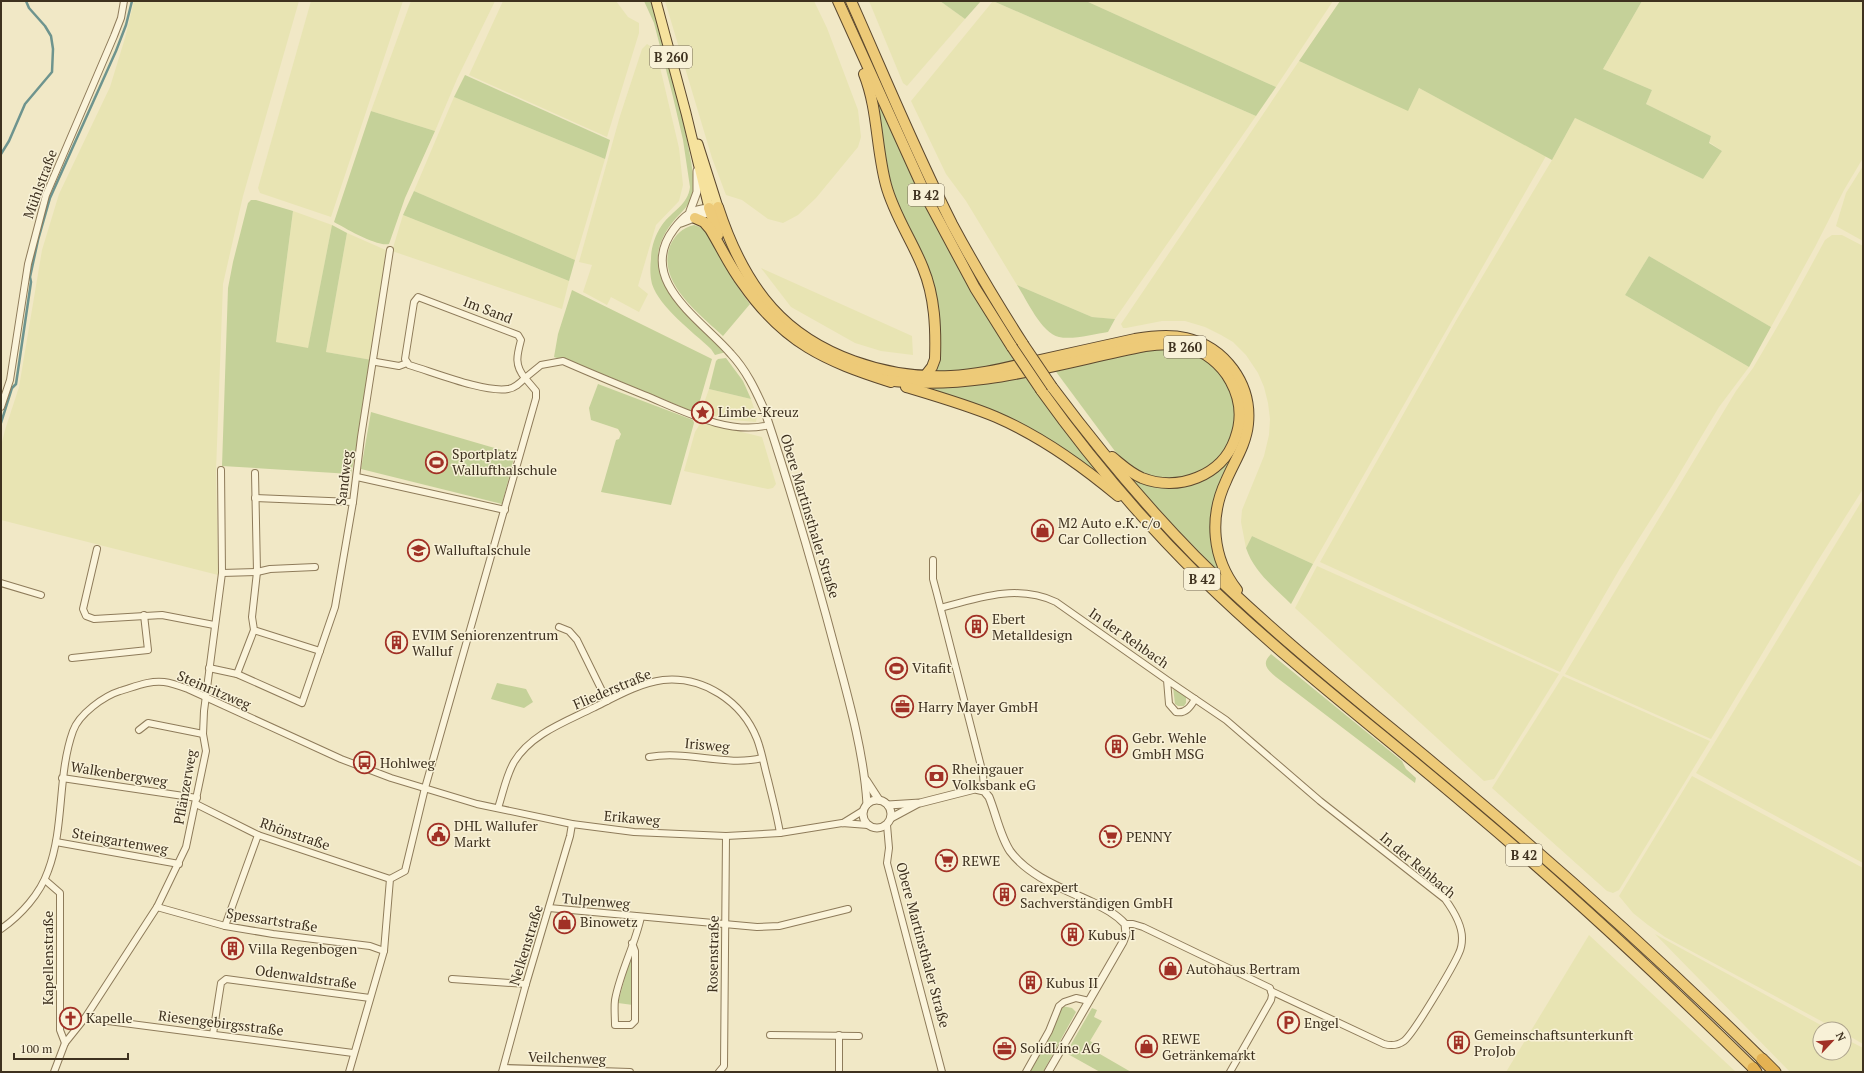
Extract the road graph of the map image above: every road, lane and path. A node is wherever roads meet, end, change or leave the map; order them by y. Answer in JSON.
{"nodes":[{"id":1,"x":124,"y":1,"type":"edge"},
{"id":2,"x":656,"y":1,"type":"edge"},
{"id":3,"x":838,"y":1,"type":"edge"},
{"id":4,"x":850,"y":1,"type":"edge"},
{"id":5,"x":853,"y":36,"type":"junction"},
{"id":6,"x":686,"y":113,"type":"junction"},
{"id":7,"x":698,"y":166,"type":"junction"},
{"id":8,"x":712,"y":209,"type":"junction"},
{"id":9,"x":693,"y":215,"type":"junction"},
{"id":10,"x":390,"y":250,"type":"dead end"},
{"id":11,"x":731,"y":266,"type":"junction"},
{"id":12,"x":376,"y":362,"type":"dead end"},
{"id":13,"x":407,"y":363,"type":"junction"},
{"id":14,"x":924,"y":376,"type":"junction"},
{"id":15,"x":525,"y":378,"type":"junction"},
{"id":16,"x":886,"y":380,"type":"junction"},
{"id":17,"x":1,"y":407,"type":"edge"},
{"id":18,"x":769,"y":425,"type":"junction"},
{"id":19,"x":1086,"y":432,"type":"junction"},
{"id":20,"x":221,"y":470,"type":"dead end"},
{"id":21,"x":255,"y":473,"type":"dead end"},
{"id":22,"x":357,"y":477,"type":"junction"},
{"id":23,"x":255,"y":498,"type":"junction"},
{"id":24,"x":353,"y":502,"type":"junction"},
{"id":25,"x":504,"y":510,"type":"junction"},
{"id":26,"x":1146,"y":521,"type":"junction"},
{"id":27,"x":97,"y":549,"type":"dead end"},
{"id":28,"x":933,"y":560,"type":"dead end"},
{"id":29,"x":315,"y":567,"type":"dead end"},
{"id":30,"x":257,"y":572,"type":"junction"},
{"id":31,"x":222,"y":574,"type":"junction"},
{"id":32,"x":1,"y":583,"type":"edge"},
{"id":33,"x":41,"y":595,"type":"dead end"},
{"id":34,"x":942,"y":608,"type":"junction"},
{"id":35,"x":144,"y":615,"type":"junction"},
{"id":36,"x":214,"y":625,"type":"junction"},
{"id":37,"x":1270,"y":625,"type":"junction"},
{"id":38,"x":559,"y":627,"type":"dead end"},
{"id":39,"x":254,"y":630,"type":"junction"},
{"id":40,"x":320,"y":651,"type":"junction"},
{"id":41,"x":72,"y":658,"type":"dead end"},
{"id":42,"x":209,"y":668,"type":"junction"},
{"id":43,"x":237,"y":674,"type":"junction"},
{"id":44,"x":1167,"y":680,"type":"junction"},
{"id":45,"x":206,"y":697,"type":"junction"},
{"id":46,"x":1195,"y":699,"type":"junction"},
{"id":47,"x":607,"y":700,"type":"junction"},
{"id":48,"x":139,"y":730,"type":"dead end"},
{"id":49,"x":203,"y":734,"type":"junction"},
{"id":50,"x":649,"y":757,"type":"dead end"},
{"id":51,"x":762,"y":758,"type":"junction"},
{"id":52,"x":62,"y":778,"type":"junction"},
{"id":53,"x":866,"y":780,"type":"junction"},
{"id":54,"x":425,"y":788,"type":"junction"},
{"id":55,"x":984,"y":791,"type":"junction"},
{"id":56,"x":879,"y":800,"type":"junction"},
{"id":57,"x":196,"y":801,"type":"junction"},
{"id":58,"x":920,"y":803,"type":"junction"},
{"id":59,"x":888,"y":804,"type":"junction"},
{"id":60,"x":866,"y":807,"type":"junction"},
{"id":61,"x":498,"y":808,"type":"junction"},
{"id":62,"x":891,"y":818,"type":"junction"},
{"id":63,"x":842,"y":823,"type":"junction"},
{"id":64,"x":572,"y":824,"type":"junction"},
{"id":65,"x":868,"y":825,"type":"junction"},
{"id":66,"x":887,"y":825,"type":"junction"},
{"id":67,"x":780,"y":833,"type":"junction"},
{"id":68,"x":258,"y":835,"type":"junction"},
{"id":69,"x":726,"y":836,"type":"junction"},
{"id":70,"x":56,"y":842,"type":"junction"},
{"id":71,"x":179,"y":864,"type":"junction"},
{"id":72,"x":390,"y":879,"type":"junction"},
{"id":73,"x":45,"y":880,"type":"junction"},
{"id":74,"x":157,"y":907,"type":"junction"},
{"id":75,"x":549,"y":908,"type":"junction"},
{"id":76,"x":848,"y":909,"type":"dead end"},
{"id":77,"x":641,"y":917,"type":"junction"},
{"id":78,"x":725,"y":923,"type":"junction"},
{"id":79,"x":1125,"y":924,"type":"junction"},
{"id":80,"x":225,"y":926,"type":"junction"},
{"id":81,"x":1,"y":929,"type":"edge"},
{"id":82,"x":632,"y":943,"type":"junction"},
{"id":83,"x":384,"y":951,"type":"junction"},
{"id":84,"x":452,"y":979,"type":"dead end"},
{"id":85,"x":526,"y":984,"type":"junction"},
{"id":86,"x":1272,"y":991,"type":"junction"},
{"id":87,"x":370,"y":998,"type":"junction"},
{"id":88,"x":1089,"y":1001,"type":"junction"},
{"id":89,"x":85,"y":1018,"type":"junction"},
{"id":90,"x":213,"y":1034,"type":"junction"},
{"id":91,"x":770,"y":1035,"type":"dead end"},
{"id":92,"x":839,"y":1035,"type":"junction"},
{"id":93,"x":858,"y":1036,"type":"dead end"},
{"id":94,"x":64,"y":1042,"type":"junction"},
{"id":95,"x":353,"y":1053,"type":"junction"},
{"id":96,"x":1762,"y":1059,"type":"joint"},
{"id":97,"x":503,"y":1070,"type":"edge"},
{"id":98,"x":1754,"y":1070,"type":"edge"},
{"id":99,"x":54,"y":1072,"type":"edge"},
{"id":100,"x":349,"y":1072,"type":"edge"},
{"id":101,"x":630,"y":1072,"type":"edge"},
{"id":102,"x":720,"y":1072,"type":"edge"},
{"id":103,"x":839,"y":1072,"type":"edge"},
{"id":104,"x":942,"y":1072,"type":"edge"},
{"id":105,"x":1026,"y":1072,"type":"edge"},
{"id":106,"x":1048,"y":1072,"type":"edge"},
{"id":107,"x":1230,"y":1072,"type":"edge"},
{"id":108,"x":1775,"y":1072,"type":"edge"}],
"edges":[{"from":1,"to":17,"type":"street","name":"Mühlstraße"},
{"from":2,"to":6,"type":"main road","number":"B 260"},
{"from":3,"to":5,"type":"highway","number":"B 42"},
{"from":4,"to":19,"type":"highway","number":"B 42","bridge":true},
{"from":5,"to":14,"type":"highway"},
{"from":5,"to":26,"type":"highway","number":"B 42","bridge":true},
{"from":6,"to":7,"type":"main road","number":"B 260"},
{"from":6,"to":8,"type":"main road","number":"B 260"},
{"from":7,"to":8,"type":"main road","number":"B 260"},
{"from":7,"to":9,"type":"street","number":"B 260"},
{"from":8,"to":9,"type":"street","name":"Obere Martinsthaler Straße"},
{"from":8,"to":11,"type":"highway","number":"B 260"},
{"from":8,"to":14,"type":"highway","number":"B 260"},
{"from":9,"to":11,"type":"highway"},
{"from":9,"to":18,"type":"street","name":"Obere Martinsthaler Straße"},
{"from":10,"to":22,"type":"street","name":"Sandweg"},
{"from":11,"to":16,"type":"highway","number":"B 260"},
{"from":12,"to":13,"type":"street"},
{"from":13,"to":15,"type":"street"},
{"from":13,"to":15,"type":"street","name":"Im Sand"},
{"from":14,"to":37,"type":"highway","number":"B 260"},
{"from":15,"to":18,"type":"street"},
{"from":15,"to":25,"type":"street"},
{"from":16,"to":19,"type":"highway","number":"B 260"},
{"from":16,"to":26,"type":"highway"},
{"from":18,"to":53,"type":"street","name":"Obere Martinsthaler Straße"},
{"from":19,"to":37,"type":"highway","number":"B 42"},
{"from":20,"to":31,"type":"street","name":"Pflänzerweg"},
{"from":21,"to":23,"type":"street"},
{"from":22,"to":24,"type":"street","name":"Sandweg"},
{"from":22,"to":25,"type":"street"},
{"from":23,"to":24,"type":"street"},
{"from":23,"to":30,"type":"street"},
{"from":24,"to":40,"type":"street","name":"Sandweg"},
{"from":25,"to":54,"type":"street"},
{"from":26,"to":98,"type":"highway","number":"B 42"},
{"from":27,"to":35,"type":"street"},
{"from":28,"to":34,"type":"street"},
{"from":29,"to":30,"type":"street"},
{"from":30,"to":31,"type":"street"},
{"from":30,"to":39,"type":"street"},
{"from":31,"to":36,"type":"street","name":"Pflänzerweg"},
{"from":32,"to":33,"type":"street"},
{"from":34,"to":44,"type":"street","name":"In der Rehbach"},
{"from":34,"to":55,"type":"street"},
{"from":35,"to":36,"type":"street"},
{"from":35,"to":41,"type":"street"},
{"from":36,"to":42,"type":"street","name":"Pflänzerweg"},
{"from":37,"to":96,"type":"highway","number":"B 42"},
{"from":38,"to":47,"type":"street"},
{"from":39,"to":40,"type":"street"},
{"from":39,"to":43,"type":"street"},
{"from":40,"to":43,"type":"street","name":"Sandweg"},
{"from":42,"to":43,"type":"street"},
{"from":42,"to":45,"type":"street","name":"Pflänzerweg"},
{"from":44,"to":46,"type":"street","name":"In der Rehbach"},
{"from":44,"to":46,"type":"street","name":"In der Rehbach"},
{"from":45,"to":49,"type":"street","name":"Pflänzerweg"},
{"from":45,"to":52,"type":"street","name":"Steinritzweg"},
{"from":45,"to":54,"type":"street","name":"Steinritzweg"},
{"from":46,"to":86,"type":"street","name":"In der Rehbach"},
{"from":47,"to":51,"type":"street","name":"Fliederstraße"},
{"from":47,"to":61,"type":"street","name":"Fliederstraße"},
{"from":48,"to":49,"type":"street"},
{"from":49,"to":57,"type":"street","name":"Pflänzerweg"},
{"from":50,"to":51,"type":"street","name":"Irisweg"},
{"from":51,"to":67,"type":"street","name":"Fliederstraße"},
{"from":52,"to":57,"type":"street","name":"Walkenbergweg"},
{"from":52,"to":70,"type":"street","name":"Steinritzweg"},
{"from":53,"to":56,"type":"street","name":"Obere Martinsthaler Straße"},
{"from":53,"to":60,"type":"street","name":"Obere Martinsthaler Straße"},
{"from":54,"to":61,"type":"street","name":"Erikaweg"},
{"from":54,"to":72,"type":"street"},
{"from":55,"to":58,"type":"street"},
{"from":55,"to":79,"type":"street"},
{"from":56,"to":59,"type":"street"},
{"from":56,"to":60,"type":"street"},
{"from":57,"to":68,"type":"street","name":"Rhönstraße"},
{"from":57,"to":71,"type":"street","name":"Pflänzerweg"},
{"from":58,"to":59,"type":"street"},
{"from":58,"to":62,"type":"street"},
{"from":59,"to":62,"type":"street"},
{"from":60,"to":63,"type":"street","name":"Erikaweg"},
{"from":60,"to":65,"type":"street"},
{"from":61,"to":64,"type":"street","name":"Erikaweg"},
{"from":62,"to":66,"type":"street"},
{"from":63,"to":65,"type":"street","name":"Erikaweg"},
{"from":63,"to":67,"type":"street","name":"Erikaweg"},
{"from":64,"to":69,"type":"street","name":"Erikaweg"},
{"from":64,"to":75,"type":"street","name":"Nelkenstraße"},
{"from":65,"to":66,"type":"street"},
{"from":66,"to":104,"type":"street","name":"Obere Martinsthaler Straße"},
{"from":67,"to":69,"type":"street","name":"Erikaweg"},
{"from":68,"to":72,"type":"street","name":"Rhönstraße"},
{"from":68,"to":80,"type":"street"},
{"from":69,"to":78,"type":"street","name":"Rosenstraße"},
{"from":70,"to":71,"type":"street","name":"Steingartenweg"},
{"from":70,"to":73,"type":"street","name":"Steinritzweg"},
{"from":71,"to":74,"type":"street","name":"Pflänzerweg"},
{"from":72,"to":83,"type":"street"},
{"from":73,"to":81,"type":"street","name":"Steinritzweg"},
{"from":73,"to":94,"type":"street","name":"Kapellenstraße"},
{"from":74,"to":80,"type":"street","name":"Spessartstraße"},
{"from":74,"to":89,"type":"street","name":"Pflänzerweg"},
{"from":75,"to":77,"type":"street","name":"Tulpenweg"},
{"from":75,"to":85,"type":"street","name":"Nelkenstraße"},
{"from":76,"to":78,"type":"street","name":"Tulpenweg"},
{"from":77,"to":78,"type":"street","name":"Tulpenweg"},
{"from":77,"to":82,"type":"street","name":"Tulpenweg"},
{"from":78,"to":102,"type":"street","name":"Rosenstraße"},
{"from":79,"to":86,"type":"street","name":"In der Rehbach"},
{"from":79,"to":88,"type":"street"},
{"from":80,"to":83,"type":"street","name":"Spessartstraße"},
{"from":82,"to":82,"type":"street","name":"Tulpenweg"},
{"from":83,"to":87,"type":"street"},
{"from":84,"to":85,"type":"street"},
{"from":85,"to":97,"type":"street","name":"Nelkenstraße"},
{"from":86,"to":107,"type":"street"},
{"from":87,"to":90,"type":"street","name":"Odenwaldstraße"},
{"from":87,"to":95,"type":"street"},
{"from":88,"to":105,"type":"street"},
{"from":88,"to":106,"type":"street"},
{"from":89,"to":90,"type":"street","name":"Riesengebirgsstraße"},
{"from":89,"to":94,"type":"street","name":"Pflänzerweg"},
{"from":90,"to":95,"type":"street","name":"Riesengebirgsstraße"},
{"from":91,"to":92,"type":"street"},
{"from":92,"to":93,"type":"street"},
{"from":92,"to":103,"type":"street"},
{"from":94,"to":99,"type":"street","name":"Pflänzerweg"},
{"from":95,"to":100,"type":"street"},
{"from":96,"to":108,"type":"highway"},
{"from":97,"to":101,"type":"street","name":"Veilchenweg"}]}
